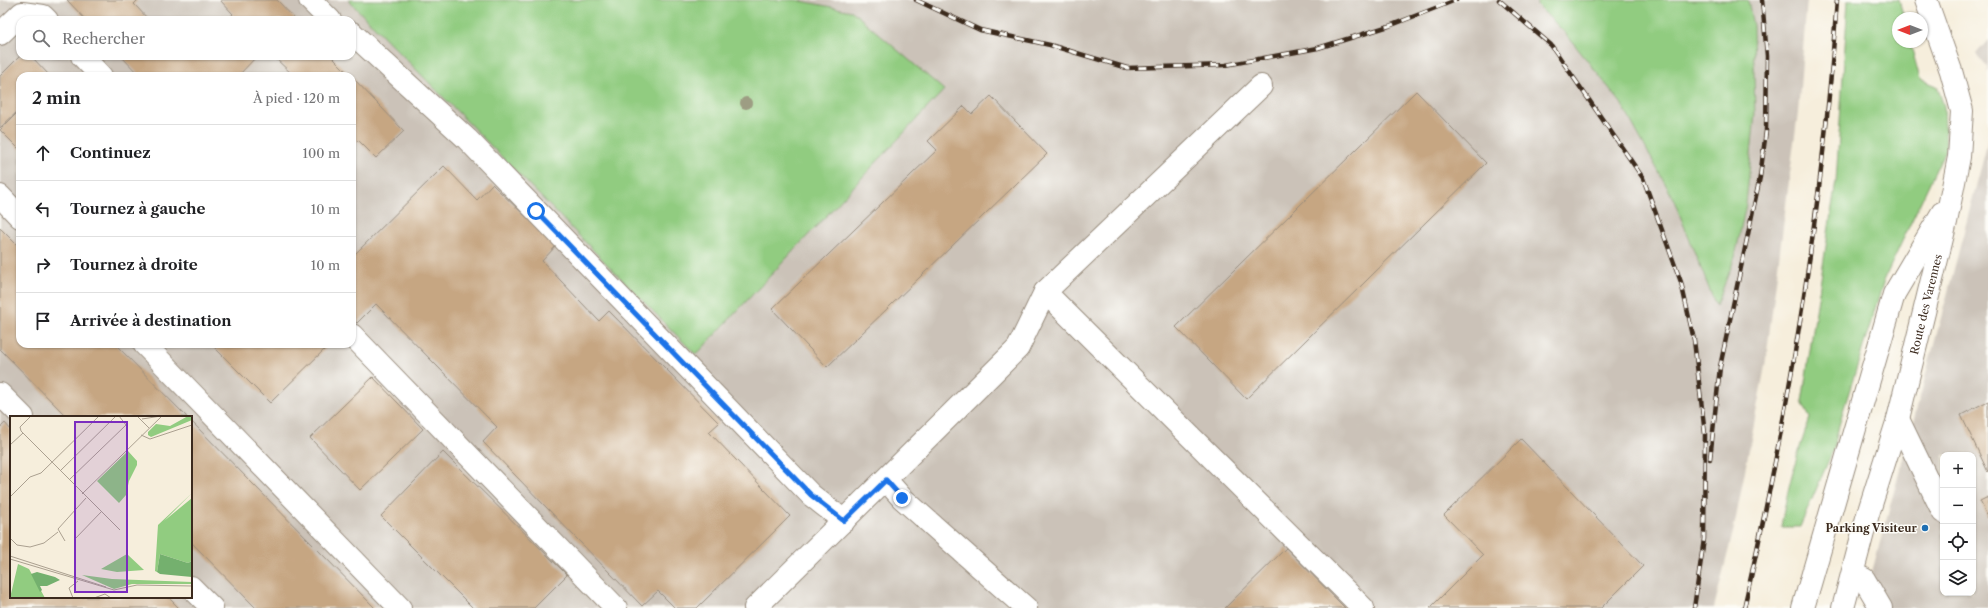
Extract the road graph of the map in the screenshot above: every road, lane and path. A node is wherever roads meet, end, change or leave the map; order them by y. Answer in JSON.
{"nodes":[{"id":1,"x":310,"y":0,"type":"edge"},
{"id":2,"x":1926,"y":0,"type":"edge"},
{"id":3,"x":19,"y":16,"type":"edge"},
{"id":4,"x":43,"y":16,"type":"edge"},
{"id":5,"x":326,"y":16,"type":"edge"},
{"id":6,"x":16,"y":19,"type":"edge"},
{"id":7,"x":0,"y":34,"type":"edge"},
{"id":8,"x":356,"y":37,"type":"edge"},
{"id":9,"x":86,"y":60,"type":"edge"},
{"id":10,"x":98,"y":72,"type":"edge"},
{"id":11,"x":1262,"y":86,"type":"dead end"},
{"id":12,"x":1952,"y":195,"type":"junction"},
{"id":13,"x":0,"y":196,"type":"edge"},
{"id":14,"x":16,"y":213,"type":"edge"},
{"id":15,"x":1046,"y":292,"type":"junction"},
{"id":16,"x":356,"y":339,"type":"edge"},
{"id":17,"x":148,"y":348,"type":"edge"},
{"id":18,"x":0,"y":394,"type":"edge"},
{"id":19,"x":22,"y":416,"type":"edge"},
{"id":20,"x":1898,"y":419,"type":"junction"},
{"id":21,"x":886,"y":480,"type":"junction"},
{"id":22,"x":1940,"y":506,"type":"edge"},
{"id":23,"x":844,"y":521,"type":"junction"},
{"id":24,"x":1853,"y":574,"type":"junction"},
{"id":25,"x":192,"y":588,"type":"edge"},
{"id":26,"x":212,"y":608,"type":"edge"},
{"id":27,"x":400,"y":608,"type":"edge"},
{"id":28,"x":616,"y":608,"type":"edge"},
{"id":29,"x":755,"y":608,"type":"edge"},
{"id":30,"x":1026,"y":608,"type":"edge"},
{"id":31,"x":1363,"y":608,"type":"edge"},
{"id":32,"x":1803,"y":608,"type":"edge"},
{"id":33,"x":1843,"y":608,"type":"edge"},
{"id":34,"x":1881,"y":608,"type":"edge"}],
"edges":[{"from":1,"to":5,"type":"street"},
{"from":2,"to":12,"type":"street","name":"Route des Varennes"},
{"from":3,"to":4,"type":"street"},
{"from":6,"to":7,"type":"street"},
{"from":8,"to":23,"type":"street"},
{"from":9,"to":10,"type":"street"},
{"from":11,"to":15,"type":"street"},
{"from":12,"to":20,"type":"street","name":"Route des Varennes"},
{"from":12,"to":32,"type":"street"},
{"from":13,"to":14,"type":"street"},
{"from":15,"to":21,"type":"street"},
{"from":15,"to":31,"type":"street"},
{"from":16,"to":28,"type":"street"},
{"from":17,"to":27,"type":"street"},
{"from":18,"to":19,"type":"street"},
{"from":20,"to":22,"type":"street"},
{"from":20,"to":24,"type":"street","name":"Route des Varennes"},
{"from":21,"to":23,"type":"street"},
{"from":21,"to":30,"type":"street"},
{"from":23,"to":29,"type":"street"},
{"from":24,"to":33,"type":"street","name":"Route des Varennes"},
{"from":24,"to":34,"type":"street"},
{"from":25,"to":26,"type":"street"}]}
